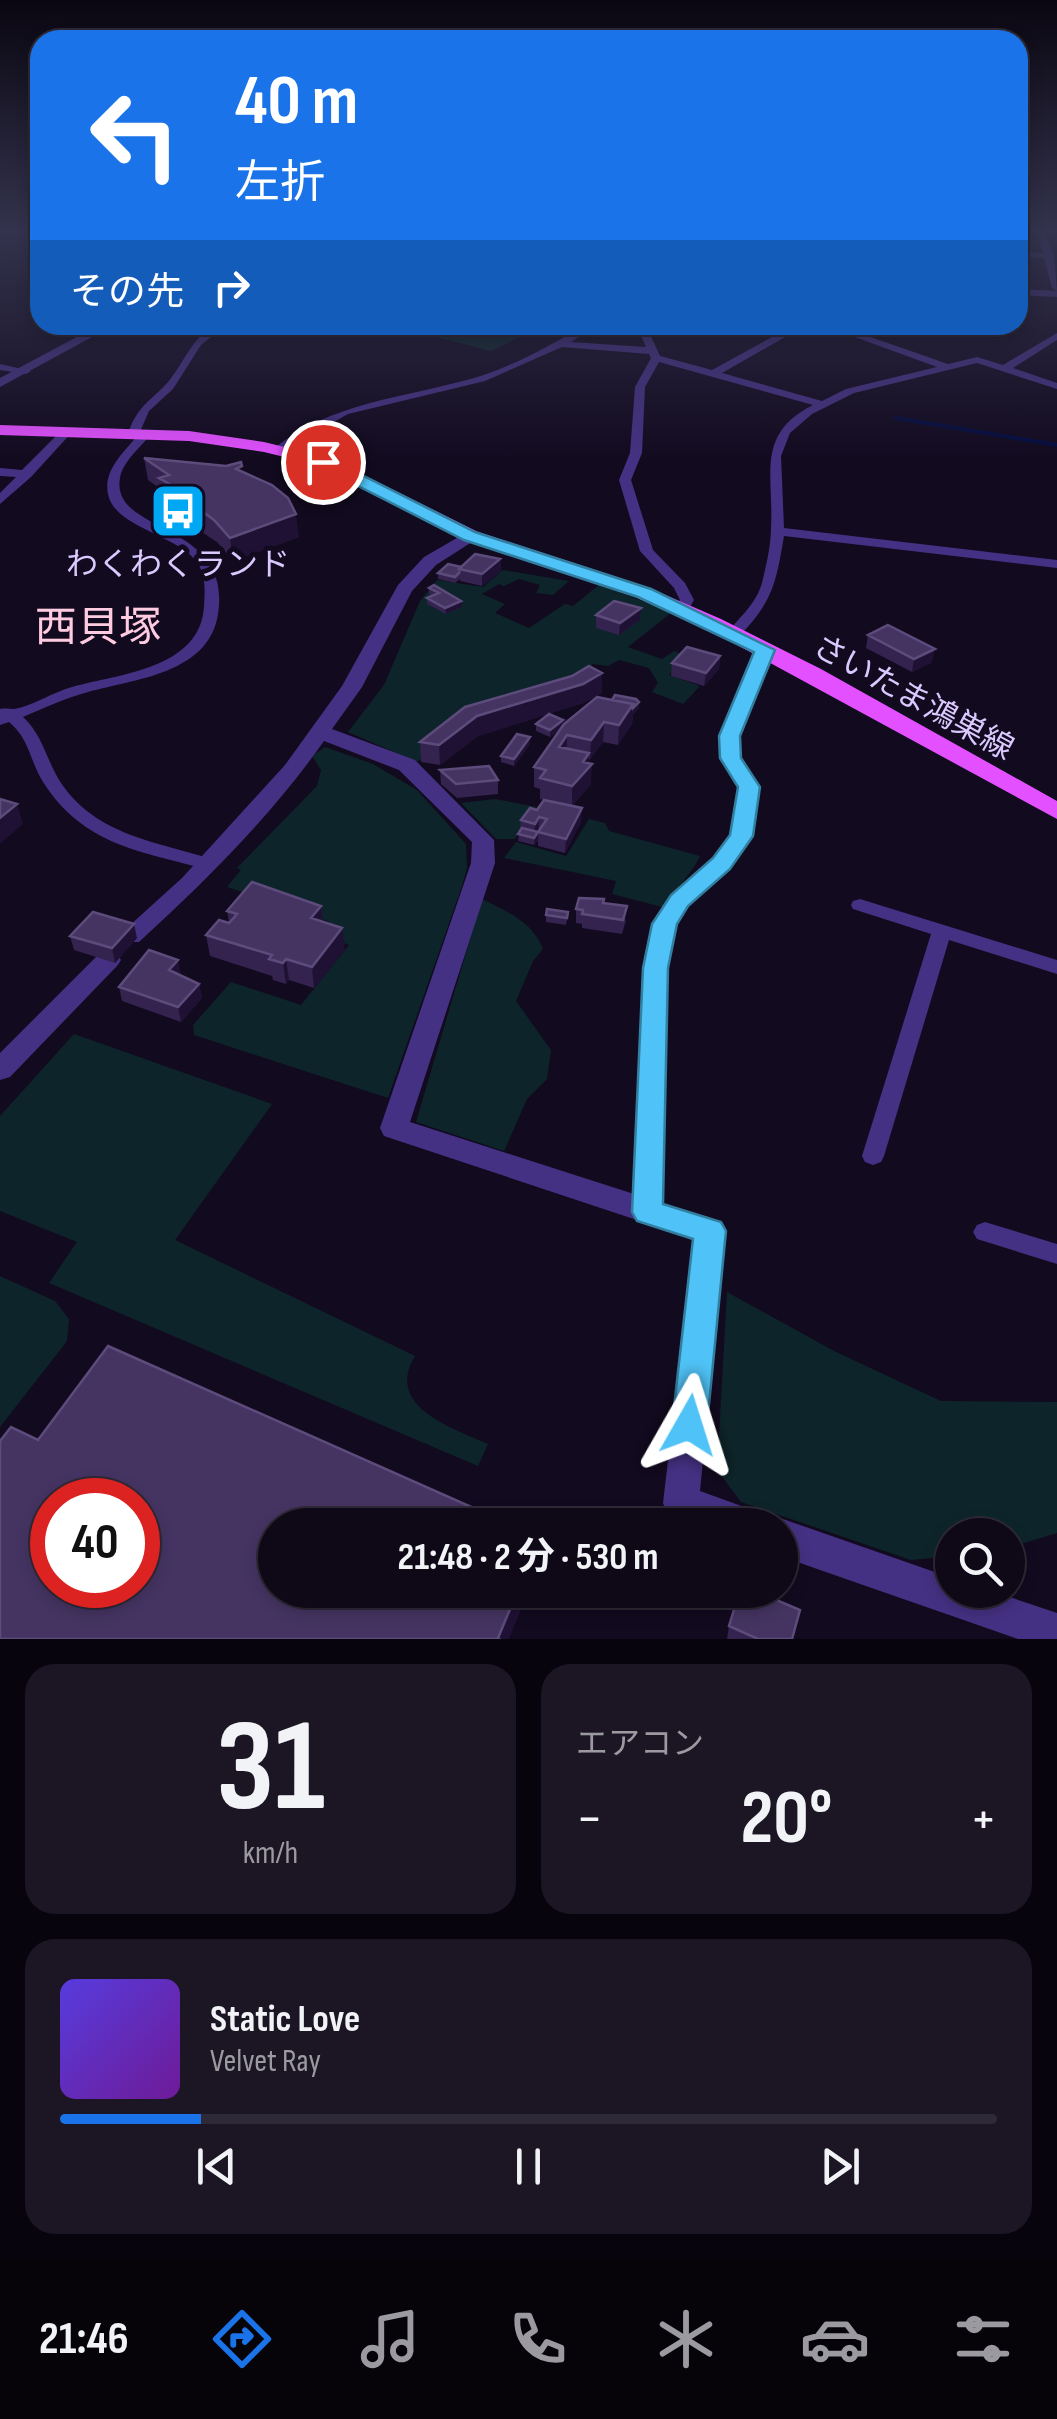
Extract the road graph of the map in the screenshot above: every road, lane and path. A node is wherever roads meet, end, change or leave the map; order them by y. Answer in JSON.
{"nodes":[{"id":1,"x":91,"y":335,"type":"edge"},
{"id":2,"x":205,"y":335,"type":"edge"},
{"id":3,"x":576,"y":335,"type":"edge"},
{"id":4,"x":646,"y":335,"type":"edge"},
{"id":5,"x":783,"y":335,"type":"edge"},
{"id":6,"x":856,"y":335,"type":"edge"},
{"id":7,"x":1057,"y":336,"type":"edge"},
{"id":8,"x":562,"y":344,"type":"junction"},
{"id":9,"x":656,"y":354,"type":"junction"},
{"id":10,"x":944,"y":365,"type":"junction"},
{"id":11,"x":0,"y":367,"type":"edge"},
{"id":12,"x":1006,"y":368,"type":"junction"},
{"id":13,"x":26,"y":372,"type":"junction"},
{"id":14,"x":716,"y":372,"type":"junction"},
{"id":15,"x":0,"y":382,"type":"edge"},
{"id":16,"x":1057,"y":386,"type":"edge"},
{"id":17,"x":822,"y":404,"type":"junction"},
{"id":18,"x":0,"y":430,"type":"edge"},
{"id":19,"x":67,"y":430,"type":"junction"},
{"id":20,"x":139,"y":433,"type":"junction"},
{"id":21,"x":278,"y":450,"type":"junction"},
{"id":22,"x":0,"y":472,"type":"edge"},
{"id":23,"x":27,"y":474,"type":"junction"},
{"id":24,"x":0,"y":500,"type":"edge"},
{"id":25,"x":778,"y":531,"type":"junction"},
{"id":26,"x":470,"y":536,"type":"junction"},
{"id":27,"x":1057,"y":564,"type":"edge"},
{"id":28,"x":682,"y":608,"type":"junction"},
{"id":29,"x":733,"y":634,"type":"junction"},
{"id":30,"x":765,"y":650,"type":"junction"},
{"id":31,"x":4,"y":715,"type":"edge"},
{"id":32,"x":320,"y":732,"type":"junction"},
{"id":33,"x":1057,"y":811,"type":"edge"},
{"id":34,"x":209,"y":864,"type":"junction"},
{"id":35,"x":860,"y":905,"type":"dead end"},
{"id":36,"x":942,"y":932,"type":"junction"},
{"id":37,"x":130,"y":936,"type":"edge"},
{"id":38,"x":108,"y":960,"type":"edge"},
{"id":39,"x":1057,"y":967,"type":"edge"},
{"id":40,"x":0,"y":1070,"type":"edge"},
{"id":41,"x":873,"y":1156,"type":"dead end"},
{"id":42,"x":648,"y":1212,"type":"junction"},
{"id":43,"x":985,"y":1232,"type":"dead end"},
{"id":44,"x":1057,"y":1254,"type":"edge"},
{"id":45,"x":696,"y":1508,"type":"edge"},
{"id":46,"x":798,"y":1543,"type":"edge"},
{"id":47,"x":1057,"y":1633,"type":"edge"}],
"edges":[{"from":1,"to":13,"type":"street"},
{"from":2,"to":20,"type":"street"},
{"from":3,"to":8,"type":"street"},
{"from":4,"to":9,"type":"street"},
{"from":5,"to":14,"type":"street"},
{"from":6,"to":10,"type":"street"},
{"from":7,"to":12,"type":"street"},
{"from":8,"to":9,"type":"street"},
{"from":8,"to":21,"type":"street"},
{"from":9,"to":14,"type":"street"},
{"from":9,"to":28,"type":"street"},
{"from":10,"to":12,"type":"street"},
{"from":10,"to":17,"type":"street"},
{"from":11,"to":13,"type":"street"},
{"from":12,"to":16,"type":"street"},
{"from":13,"to":15,"type":"street"},
{"from":14,"to":17,"type":"street"},
{"from":17,"to":25,"type":"street"},
{"from":18,"to":19,"type":"main road","name":"さいたま鴻巣線"},
{"from":19,"to":20,"type":"main road","name":"さいたま鴻巣線"},
{"from":19,"to":23,"type":"street"},
{"from":20,"to":21,"type":"main road","name":"さいたま鴻巣線"},
{"from":20,"to":31,"type":"street"},
{"from":21,"to":26,"type":"main road","name":"さいたま鴻巣線"},
{"from":22,"to":23,"type":"street"},
{"from":23,"to":24,"type":"street"},
{"from":25,"to":27,"type":"street"},
{"from":25,"to":29,"type":"street"},
{"from":26,"to":28,"type":"main road","name":"さいたま鴻巣線"},
{"from":26,"to":32,"type":"street"},
{"from":28,"to":29,"type":"main road","name":"さいたま鴻巣線"},
{"from":29,"to":30,"type":"main road","name":"さいたま鴻巣線"},
{"from":30,"to":33,"type":"main road","name":"さいたま鴻巣線"},
{"from":30,"to":42,"type":"street"},
{"from":31,"to":34,"type":"street"},
{"from":32,"to":34,"type":"street"},
{"from":32,"to":42,"type":"street"},
{"from":34,"to":37,"type":"street"},
{"from":35,"to":36,"type":"street"},
{"from":36,"to":39,"type":"street"},
{"from":36,"to":41,"type":"street"},
{"from":38,"to":40,"type":"street"},
{"from":42,"to":45,"type":"street"},
{"from":43,"to":44,"type":"street"},
{"from":46,"to":47,"type":"street"}]}
